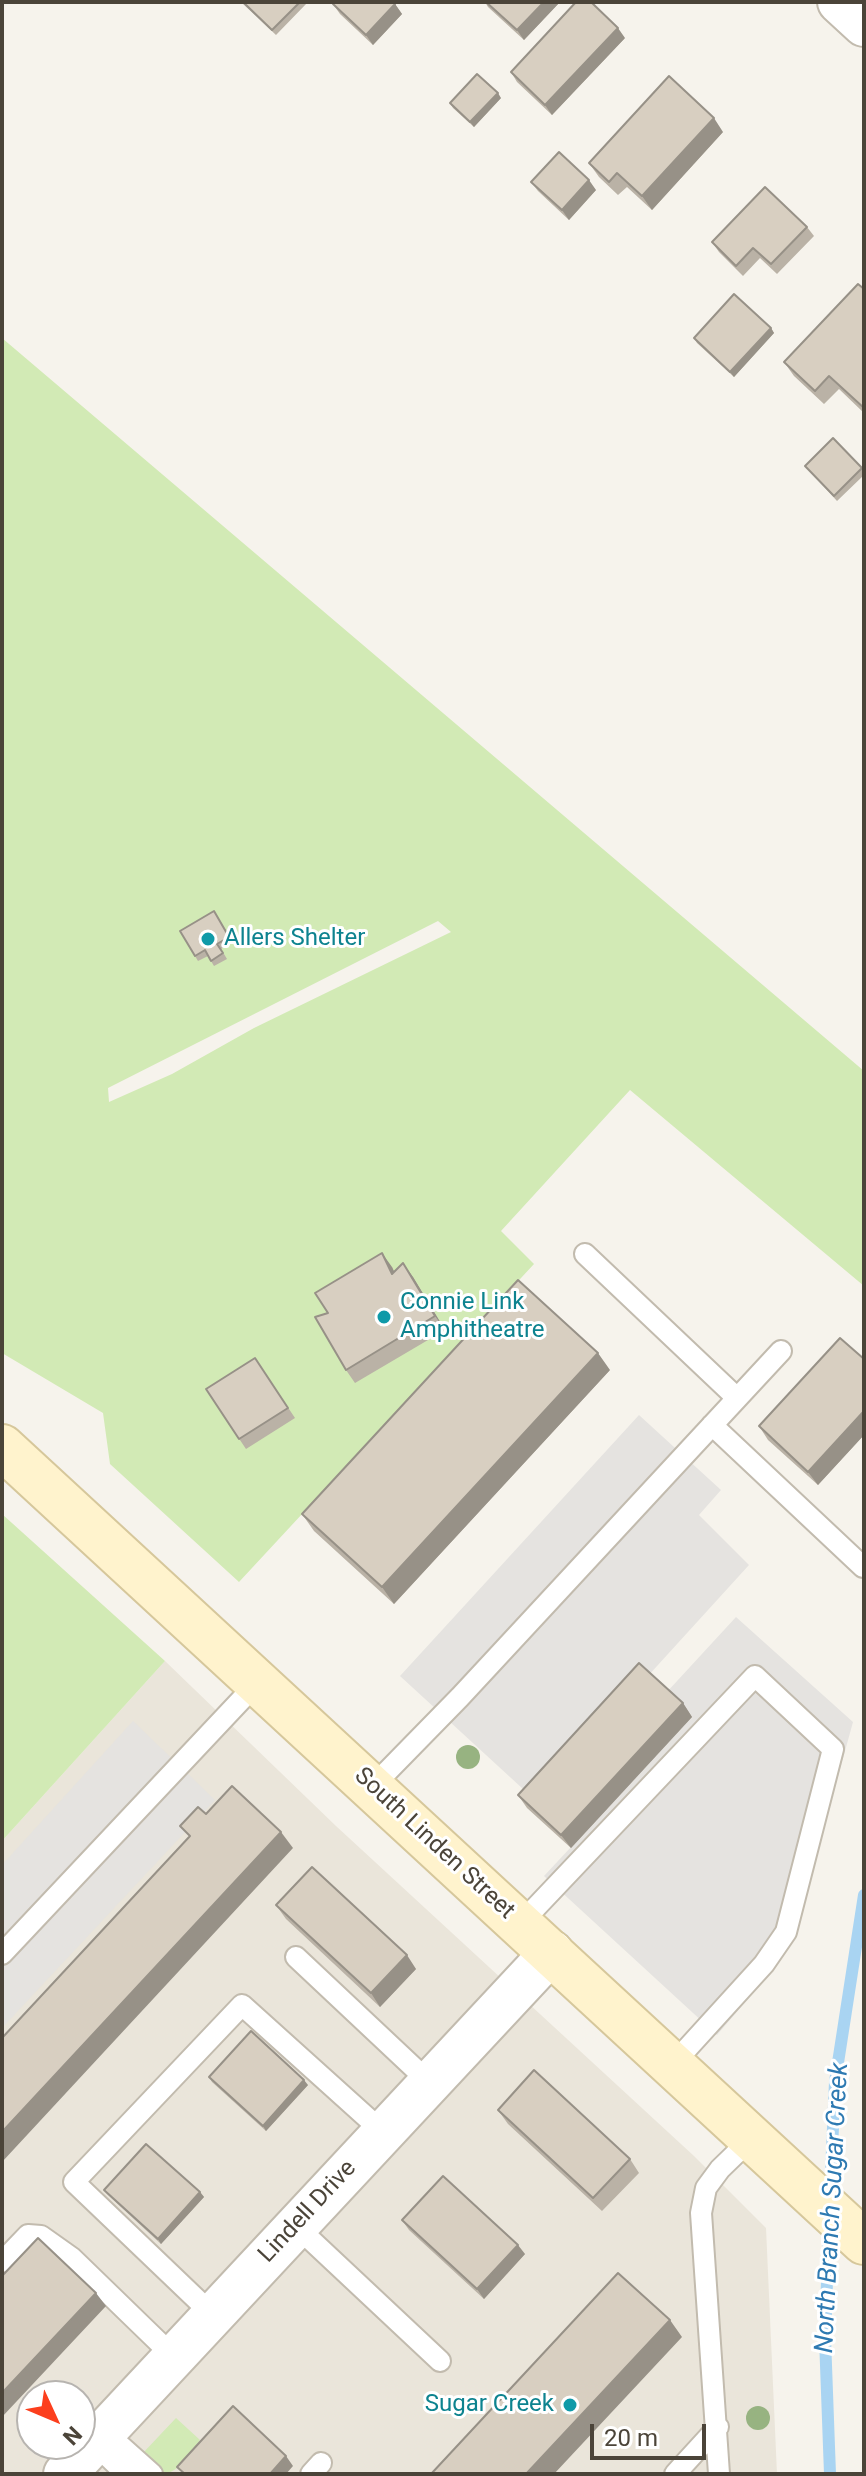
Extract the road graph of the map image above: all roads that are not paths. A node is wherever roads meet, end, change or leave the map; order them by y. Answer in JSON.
{"nodes":[{"id":1,"x":839,"y":2,"type":"edge"},
{"id":2,"x":864,"y":25,"type":"edge"},
{"id":3,"x":585,"y":1254,"type":"dead end"},
{"id":4,"x":781,"y":1351,"type":"dead end"},
{"id":5,"x":737,"y":1398,"type":"junction"},
{"id":6,"x":712,"y":1425,"type":"junction"},
{"id":7,"x":2,"y":1447,"type":"edge"},
{"id":8,"x":863,"y":1567,"type":"edge"},
{"id":9,"x":258,"y":1682,"type":"junction"},
{"id":10,"x":372,"y":1787,"type":"junction"},
{"id":11,"x":536,"y":1938,"type":"junction"},
{"id":12,"x":2,"y":1954,"type":"edge"},
{"id":13,"x":296,"y":1957,"type":"dead end"},
{"id":14,"x":673,"y":2064,"type":"junction"},
{"id":15,"x":429,"y":2082,"type":"junction"},
{"id":16,"x":383,"y":2132,"type":"junction"},
{"id":17,"x":753,"y":2137,"type":"junction"},
{"id":18,"x":295,"y":2225,"type":"junction"},
{"id":19,"x":864,"y":2242,"type":"edge"},
{"id":20,"x":2,"y":2262,"type":"edge"},
{"id":21,"x":212,"y":2314,"type":"junction"},
{"id":22,"x":173,"y":2356,"type":"junction"},
{"id":23,"x":440,"y":2361,"type":"dead end"},
{"id":24,"x":718,"y":2427,"type":"junction"},
{"id":25,"x":100,"y":2437,"type":"junction"},
{"id":26,"x":65,"y":2474,"type":"edge"},
{"id":27,"x":126,"y":2474,"type":"edge"},
{"id":28,"x":152,"y":2474,"type":"edge"},
{"id":29,"x":675,"y":2474,"type":"edge"},
{"id":30,"x":719,"y":2474,"type":"edge"}],
"edges":[{"from":1,"to":2,"type":"street"},
{"from":3,"to":5,"type":"lane"},
{"from":4,"to":5,"type":"lane"},
{"from":5,"to":6,"type":"lane"},
{"from":6,"to":8,"type":"lane"},
{"from":6,"to":10,"type":"lane"},
{"from":7,"to":9,"type":"main road","name":"South Linden Street"},
{"from":9,"to":10,"type":"main road","name":"South Linden Street"},
{"from":9,"to":12,"type":"lane"},
{"from":10,"to":11,"type":"main road","name":"South Linden Street"},
{"from":11,"to":14,"type":"main road","name":"South Linden Street"},
{"from":11,"to":14,"type":"lane"},
{"from":11,"to":15,"type":"street","name":"Lindell Drive"},
{"from":13,"to":15,"type":"lane"},
{"from":14,"to":17,"type":"main road","name":"South Linden Street"},
{"from":15,"to":16,"type":"street","name":"Lindell Drive"},
{"from":16,"to":18,"type":"street","name":"Lindell Drive"},
{"from":16,"to":21,"type":"lane"},
{"from":17,"to":19,"type":"main road","name":"South Linden Street"},
{"from":17,"to":24,"type":"lane"},
{"from":18,"to":21,"type":"street","name":"Lindell Drive"},
{"from":18,"to":23,"type":"lane"},
{"from":20,"to":22,"type":"lane"},
{"from":21,"to":22,"type":"street","name":"Lindell Drive"},
{"from":22,"to":25,"type":"street","name":"Lindell Drive"},
{"from":24,"to":29,"type":"lane"},
{"from":24,"to":30,"type":"lane"},
{"from":25,"to":26,"type":"street","name":"Lindell Drive"},
{"from":25,"to":27,"type":"lane"},
{"from":25,"to":28,"type":"lane"}]}
